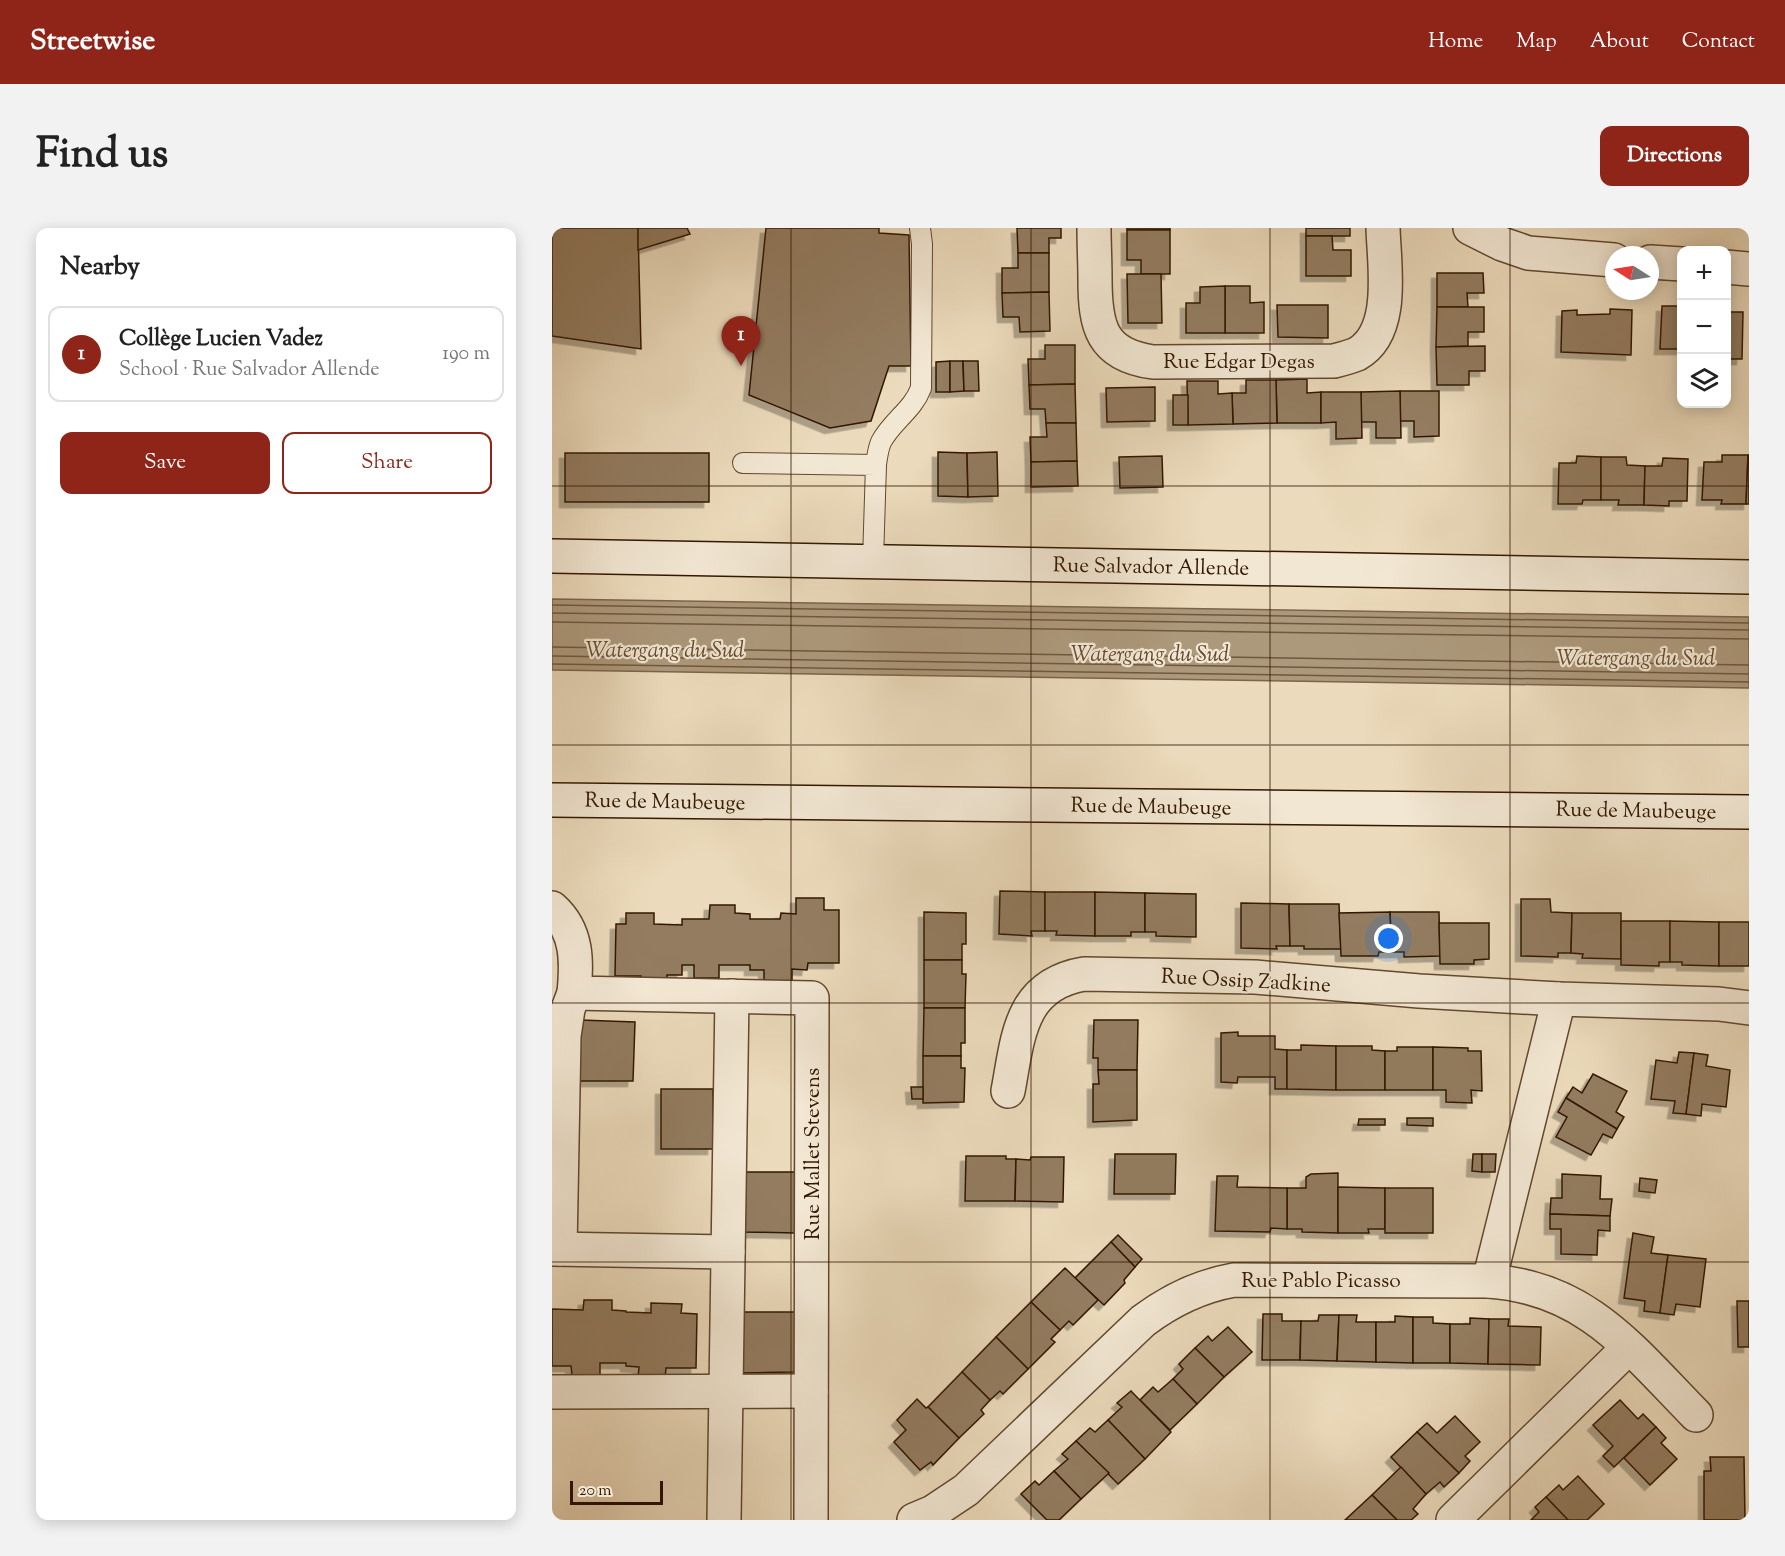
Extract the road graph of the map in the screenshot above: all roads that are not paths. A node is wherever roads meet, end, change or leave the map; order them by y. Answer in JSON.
{"nodes":[{"id":1,"x":920,"y":228,"type":"edge"},
{"id":2,"x":1094,"y":228,"type":"edge"},
{"id":3,"x":1383,"y":228,"type":"edge"},
{"id":4,"x":1470,"y":228,"type":"edge"},
{"id":5,"x":1605,"y":259,"type":"edge"},
{"id":6,"x":1659,"y":263,"type":"edge"},
{"id":7,"x":1677,"y":264,"type":"edge"},
{"id":8,"x":1731,"y":267,"type":"edge"},
{"id":9,"x":1749,"y":269,"type":"edge"},
{"id":10,"x":742,"y":463,"type":"dead end"},
{"id":11,"x":876,"y":465,"type":"junction"},
{"id":12,"x":552,"y":556,"type":"edge"},
{"id":13,"x":873,"y":561,"type":"junction"},
{"id":14,"x":1749,"y":577,"type":"edge"},
{"id":15,"x":552,"y":800,"type":"edge"},
{"id":16,"x":1749,"y":812,"type":"edge"},
{"id":17,"x":552,"y":908,"type":"edge"},
{"id":18,"x":574,"y":993,"type":"junction"},
{"id":19,"x":732,"y":996,"type":"junction"},
{"id":20,"x":1559,"y":999,"type":"junction"},
{"id":21,"x":1749,"y":1008,"type":"edge"},
{"id":22,"x":1008,"y":1091,"type":"dead end"},
{"id":23,"x":556,"y":1249,"type":"edge"},
{"id":24,"x":728,"y":1252,"type":"junction"},
{"id":25,"x":1489,"y":1281,"type":"junction"},
{"id":26,"x":1629,"y":1347,"type":"junction"},
{"id":27,"x":811,"y":1391,"type":"junction"},
{"id":28,"x":552,"y":1392,"type":"edge"},
{"id":29,"x":726,"y":1392,"type":"junction"},
{"id":30,"x":1696,"y":1415,"type":"dead end"},
{"id":31,"x":724,"y":1520,"type":"edge"},
{"id":32,"x":811,"y":1520,"type":"edge"},
{"id":33,"x":914,"y":1520,"type":"edge"},
{"id":34,"x":1453,"y":1520,"type":"edge"}],
"edges":[{"from":1,"to":11,"type":"lane"},
{"from":2,"to":3,"type":"street","name":"Rue Edgar Degas"},
{"from":4,"to":5,"type":"street"},
{"from":6,"to":7,"type":"street"},
{"from":8,"to":9,"type":"street"},
{"from":10,"to":11,"type":"lane"},
{"from":11,"to":13,"type":"lane"},
{"from":12,"to":13,"type":"street","name":"Rue Salvador Allende"},
{"from":13,"to":14,"type":"street","name":"Rue Salvador Allende"},
{"from":15,"to":16,"type":"street","name":"Rue de Maubeuge"},
{"from":17,"to":18,"type":"street"},
{"from":18,"to":19,"type":"street","name":"Rue Mallet Stevens"},
{"from":18,"to":23,"type":"street"},
{"from":19,"to":24,"type":"street"},
{"from":19,"to":27,"type":"street","name":"Rue Mallet Stevens"},
{"from":20,"to":21,"type":"street","name":"Rue Ossip Zadkine"},
{"from":20,"to":22,"type":"street","name":"Rue Ossip Zadkine"},
{"from":20,"to":25,"type":"street"},
{"from":23,"to":24,"type":"street"},
{"from":24,"to":29,"type":"street"},
{"from":25,"to":26,"type":"street","name":"Rue Pablo Picasso"},
{"from":25,"to":33,"type":"street","name":"Rue Pablo Picasso"},
{"from":26,"to":30,"type":"street","name":"Rue Pablo Picasso"},
{"from":26,"to":34,"type":"street"},
{"from":27,"to":29,"type":"street"},
{"from":27,"to":32,"type":"street","name":"Rue Mallet Stevens"},
{"from":28,"to":29,"type":"street"},
{"from":29,"to":31,"type":"street"}]}
